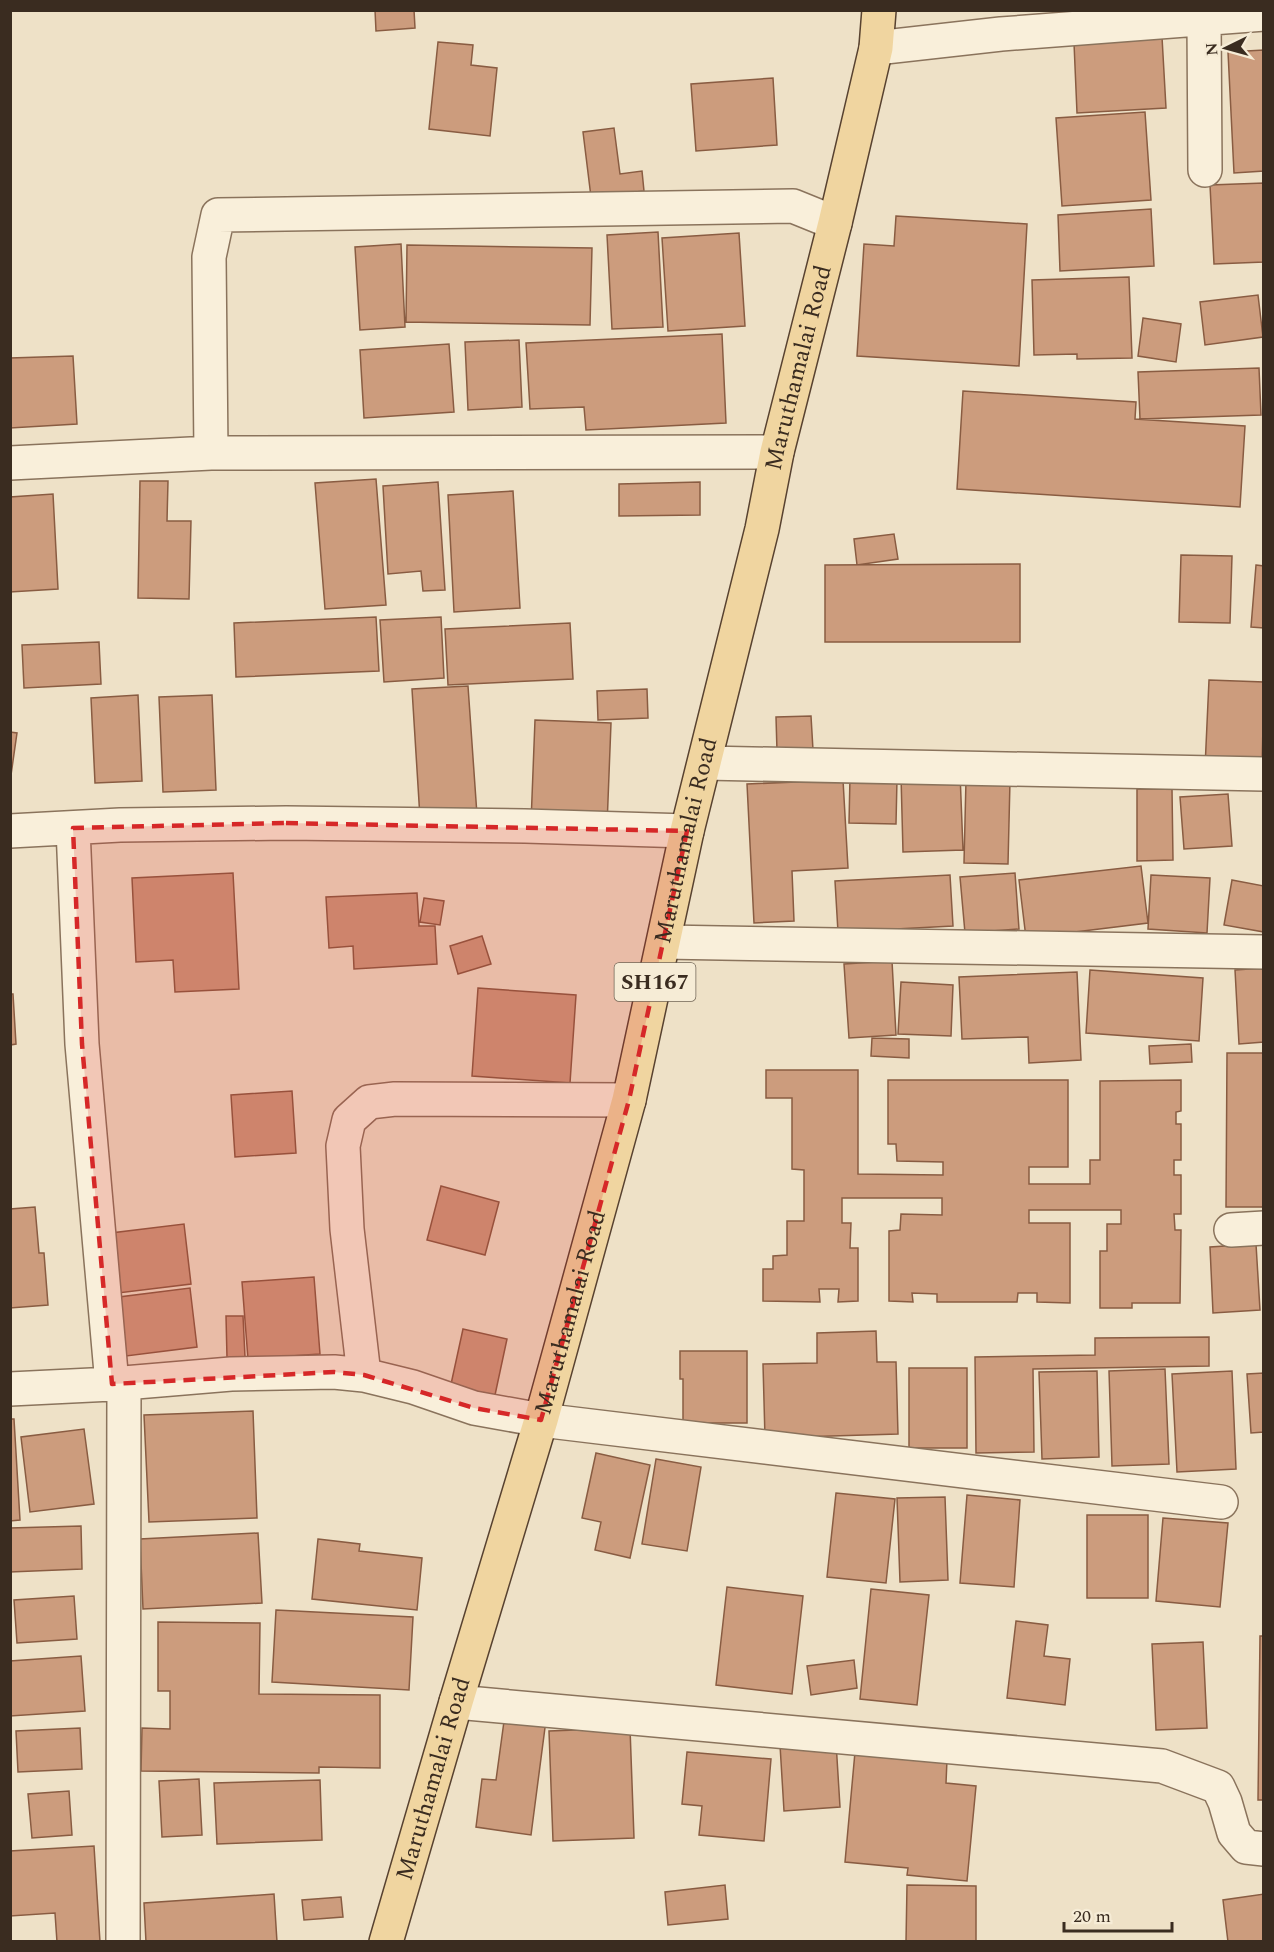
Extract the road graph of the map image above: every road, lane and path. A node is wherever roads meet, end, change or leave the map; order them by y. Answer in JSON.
{"nodes":[{"id":1,"x":879,"y":10,"type":"edge"},
{"id":2,"x":1263,"y":14,"type":"edge"},
{"id":3,"x":1204,"y":20,"type":"junction"},
{"id":4,"x":876,"y":48,"type":"junction"},
{"id":5,"x":1206,"y":170,"type":"dead end"},
{"id":6,"x":835,"y":223,"type":"junction"},
{"id":7,"x":777,"y":452,"type":"junction"},
{"id":8,"x":211,"y":453,"type":"junction"},
{"id":9,"x":10,"y":463,"type":"edge"},
{"id":10,"x":705,"y":763,"type":"junction"},
{"id":11,"x":1263,"y":774,"type":"edge"},
{"id":12,"x":73,"y":828,"type":"junction"},
{"id":13,"x":10,"y":831,"type":"edge"},
{"id":14,"x":687,"y":831,"type":"junction"},
{"id":15,"x":664,"y":942,"type":"junction"},
{"id":16,"x":1263,"y":952,"type":"edge"},
{"id":17,"x":629,"y":1100,"type":"junction"},
{"id":18,"x":1263,"y":1228,"type":"edge"},
{"id":19,"x":1231,"y":1230,"type":"dead end"},
{"id":20,"x":364,"y":1375,"type":"junction"},
{"id":21,"x":118,"y":1384,"type":"junction"},
{"id":22,"x":10,"y":1389,"type":"edge"},
{"id":23,"x":540,"y":1420,"type":"junction"},
{"id":24,"x":1221,"y":1502,"type":"dead end"},
{"id":25,"x":456,"y":1702,"type":"junction"},
{"id":26,"x":1263,"y":1849,"type":"edge"},
{"id":27,"x":123,"y":1941,"type":"edge"},
{"id":28,"x":386,"y":1941,"type":"edge"}],
"edges":[{"from":1,"to":4,"type":"main road","name":"Maruthamalai Road","number":"SH167"},
{"from":2,"to":3,"type":"street"},
{"from":3,"to":4,"type":"street"},
{"from":3,"to":5,"type":"street"},
{"from":4,"to":6,"type":"main road","name":"Maruthamalai Road","number":"SH167"},
{"from":6,"to":7,"type":"main road","name":"Maruthamalai Road","number":"SH167"},
{"from":6,"to":8,"type":"street"},
{"from":7,"to":8,"type":"street"},
{"from":7,"to":10,"type":"main road","name":"Maruthamalai Road","number":"SH167"},
{"from":8,"to":9,"type":"street"},
{"from":10,"to":11,"type":"street"},
{"from":10,"to":14,"type":"main road","name":"Maruthamalai Road","number":"SH167"},
{"from":12,"to":13,"type":"street"},
{"from":12,"to":14,"type":"street"},
{"from":12,"to":21,"type":"street"},
{"from":14,"to":15,"type":"main road","name":"Maruthamalai Road","number":"SH167"},
{"from":15,"to":16,"type":"street"},
{"from":15,"to":17,"type":"main road","name":"Maruthamalai Road","number":"SH167"},
{"from":17,"to":20,"type":"street"},
{"from":17,"to":23,"type":"main road","name":"Maruthamalai Road","number":"SH167"},
{"from":18,"to":19,"type":"street"},
{"from":20,"to":21,"type":"street"},
{"from":20,"to":23,"type":"street"},
{"from":21,"to":22,"type":"street"},
{"from":21,"to":27,"type":"street"},
{"from":23,"to":24,"type":"street"},
{"from":23,"to":25,"type":"main road","name":"Maruthamalai Road","number":"SH167"},
{"from":25,"to":26,"type":"street"},
{"from":25,"to":28,"type":"main road","name":"Maruthamalai Road","number":"SH167"}]}
